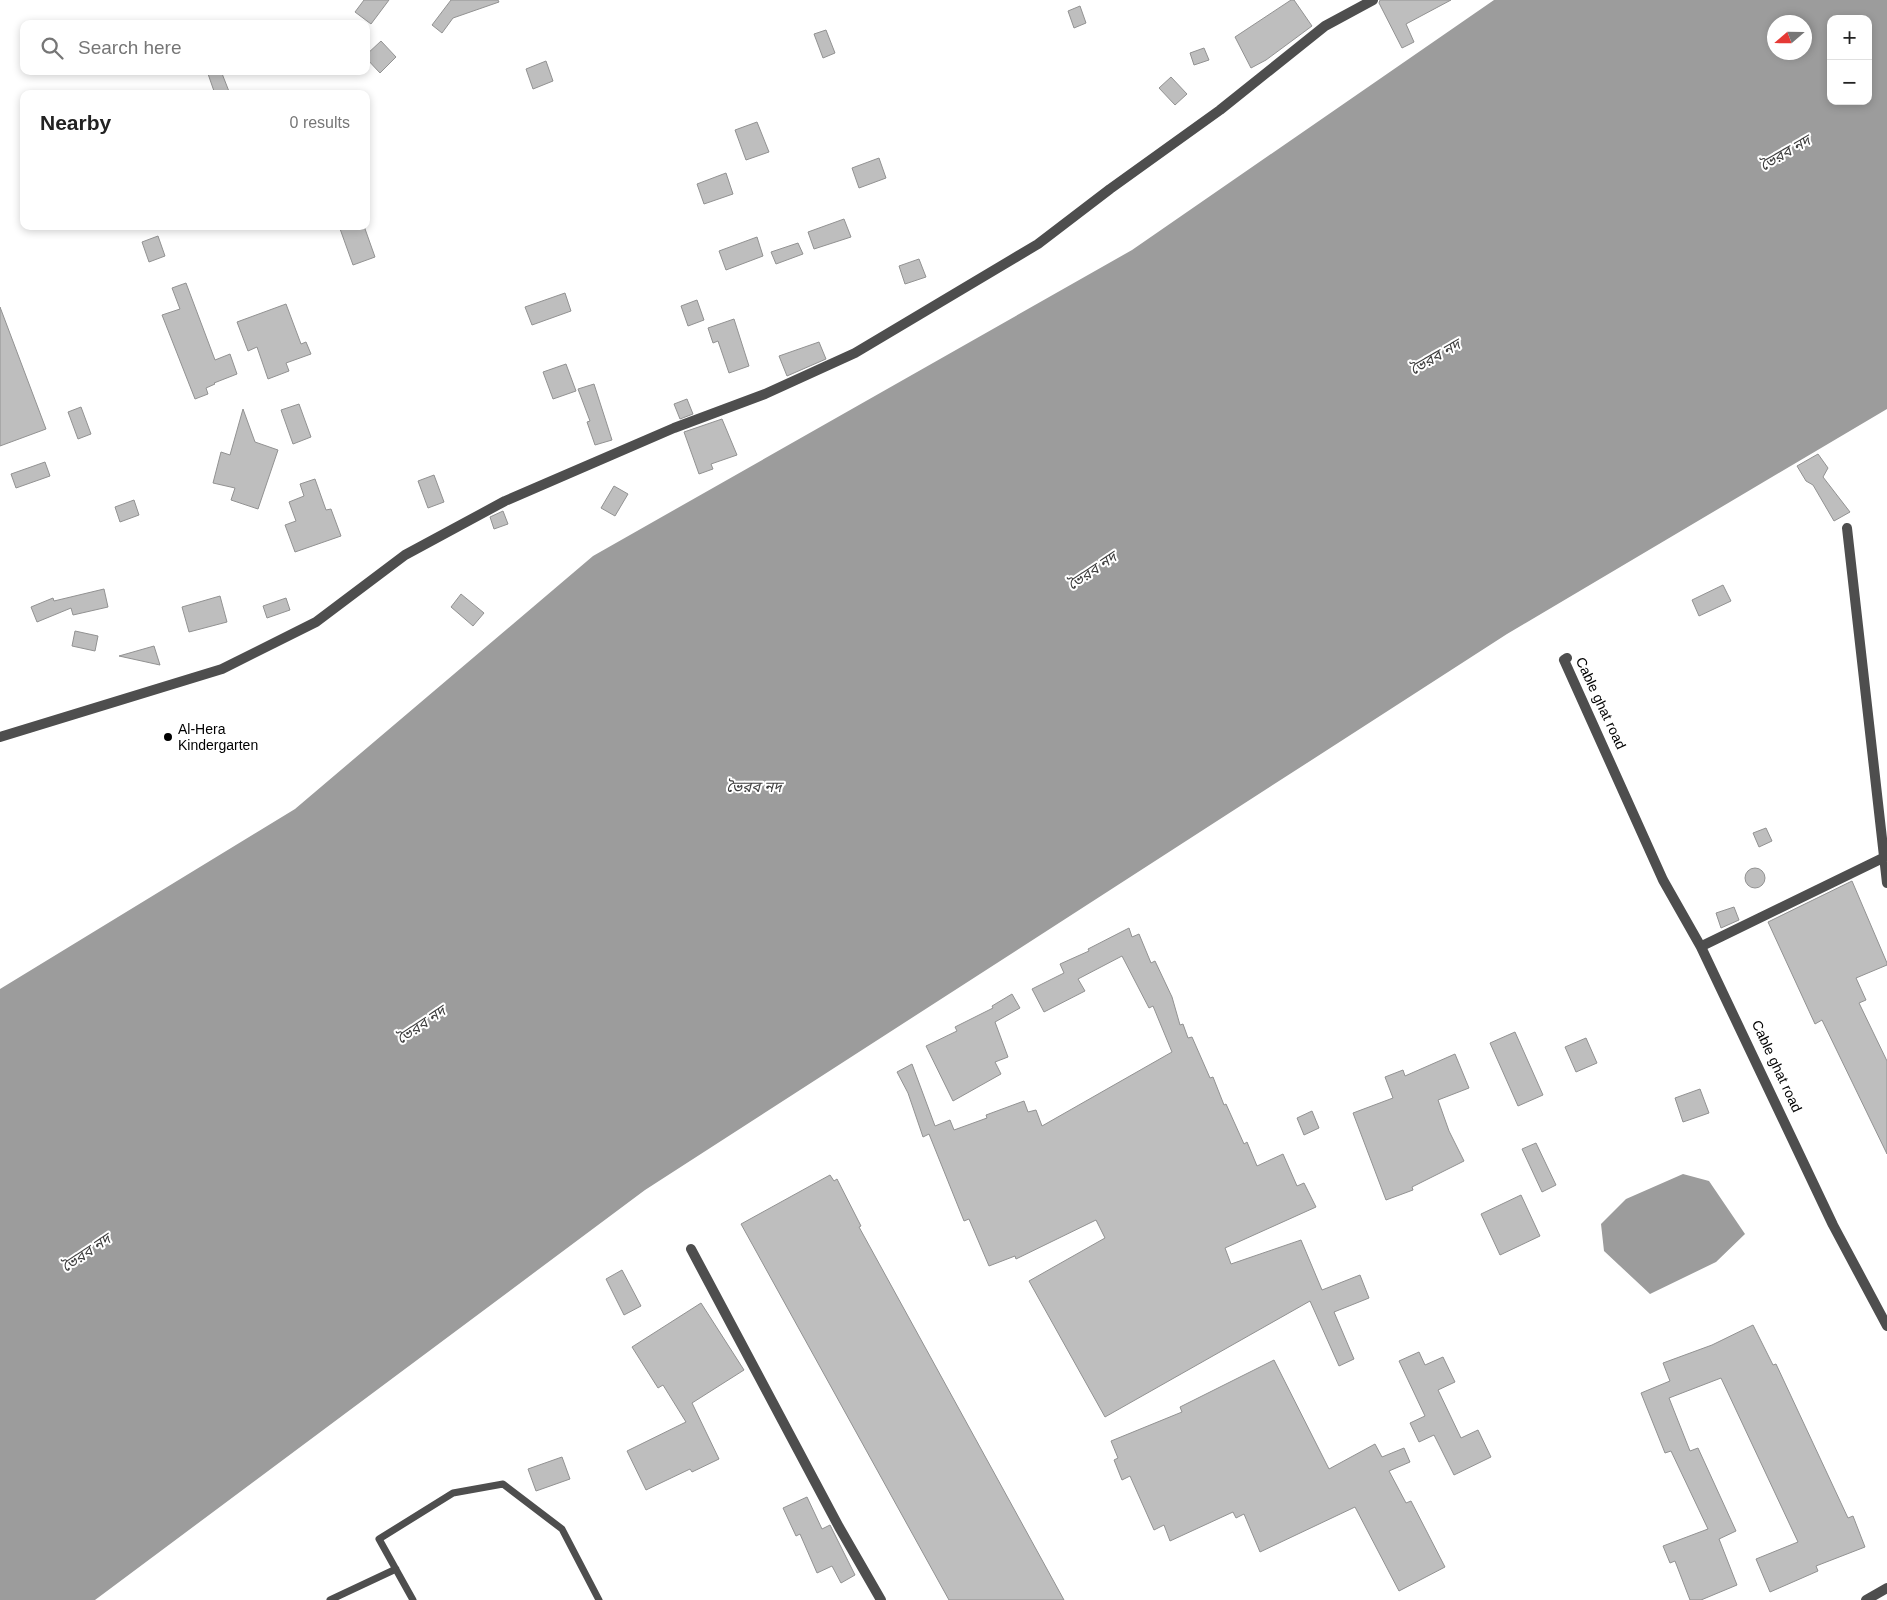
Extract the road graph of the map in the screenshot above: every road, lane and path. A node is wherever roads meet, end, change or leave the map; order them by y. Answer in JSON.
{"nodes":[{"id":1,"x":1373,"y":0,"type":"edge"},
{"id":2,"x":1847,"y":528,"type":"dead end"},
{"id":3,"x":0,"y":737,"type":"edge"},
{"id":4,"x":1886,"y":856,"type":"edge"},
{"id":5,"x":1887,"y":884,"type":"edge"},
{"id":6,"x":1704,"y":945,"type":"junction"},
{"id":7,"x":691,"y":1249,"type":"dead end"},
{"id":8,"x":1887,"y":1317,"type":"edge"},
{"id":9,"x":1887,"y":1326,"type":"edge"},
{"id":10,"x":396,"y":1569,"type":"junction"},
{"id":11,"x":1887,"y":1588,"type":"edge"},
{"id":12,"x":330,"y":1600,"type":"edge"},
{"id":13,"x":413,"y":1600,"type":"edge"},
{"id":14,"x":599,"y":1600,"type":"edge"},
{"id":15,"x":881,"y":1600,"type":"edge"},
{"id":16,"x":1866,"y":1600,"type":"edge"}],
"edges":[{"from":1,"to":3,"type":"street"},
{"from":2,"to":4,"type":"street"},
{"from":4,"to":5,"type":"street"},
{"from":4,"to":6,"type":"street"},
{"from":6,"to":8,"type":"street","name":"Cable ghat road"},
{"from":6,"to":9,"type":"street","name":"Cable ghat road"},
{"from":7,"to":15,"type":"street"},
{"from":10,"to":12,"type":"lane"},
{"from":10,"to":13,"type":"lane"},
{"from":10,"to":14,"type":"lane"},
{"from":11,"to":16,"type":"street"}]}
